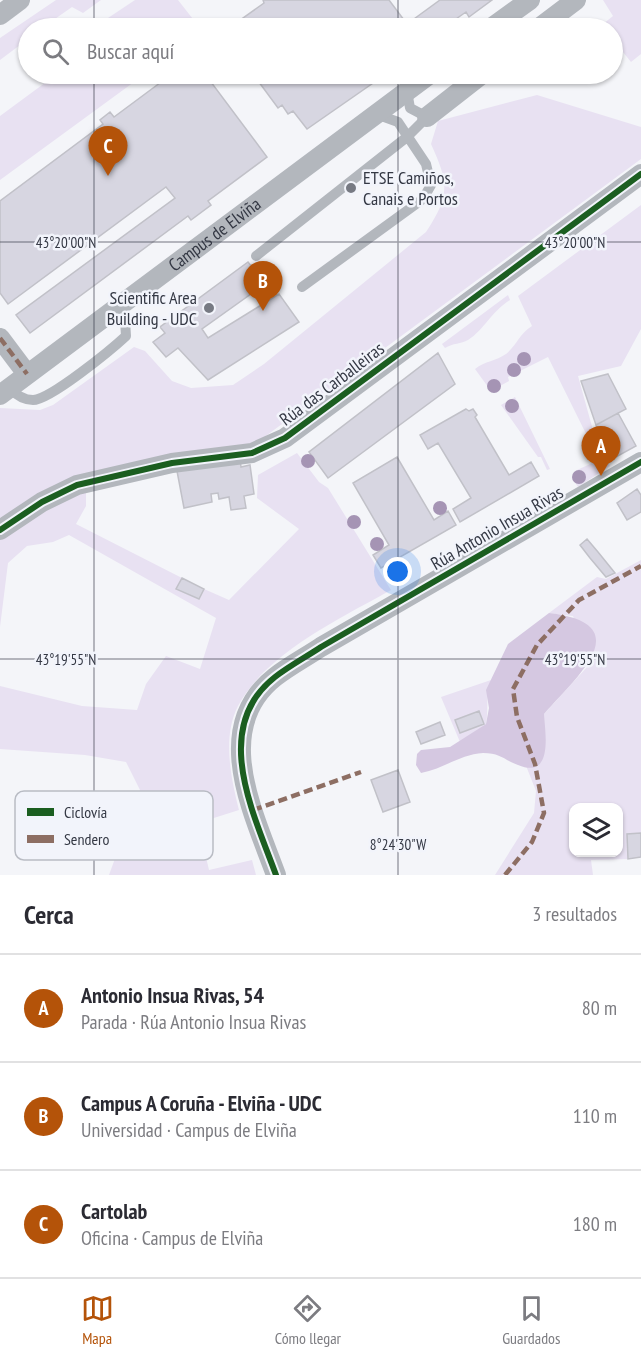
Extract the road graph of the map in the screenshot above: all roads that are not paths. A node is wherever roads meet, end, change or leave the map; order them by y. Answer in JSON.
{"nodes":[{"id":1,"x":20,"y":0,"type":"edge"},
{"id":2,"x":530,"y":0,"type":"edge"},
{"id":3,"x":576,"y":0,"type":"edge"},
{"id":4,"x":0,"y":15,"type":"edge"},
{"id":5,"x":505,"y":18,"type":"edge"},
{"id":6,"x":552,"y":18,"type":"edge"},
{"id":7,"x":416,"y":84,"type":"edge"},
{"id":8,"x":469,"y":84,"type":"edge"},
{"id":9,"x":407,"y":91,"type":"junction"},
{"id":10,"x":376,"y":114,"type":"junction"},
{"id":11,"x":427,"y":117,"type":"junction"},
{"id":12,"x":407,"y":137,"type":"junction"},
{"id":13,"x":641,"y":174,"type":"edge"},
{"id":14,"x":256,"y":256,"type":"dead end"},
{"id":15,"x":302,"y":287,"type":"dead end"},
{"id":16,"x":115,"y":307,"type":"junction"},
{"id":17,"x":0,"y":338,"type":"edge"},
{"id":18,"x":27,"y":374,"type":"junction"},
{"id":19,"x":4,"y":391,"type":"edge"},
{"id":20,"x":641,"y":462,"type":"edge"},
{"id":21,"x":0,"y":530,"type":"edge"},
{"id":22,"x":276,"y":875,"type":"edge"}],
"edges":[{"from":1,"to":4,"type":"street"},
{"from":2,"to":5,"type":"street"},
{"from":3,"to":6,"type":"street"},
{"from":7,"to":9,"type":"street","name":"Campus de Elviña"},
{"from":8,"to":11,"type":"street"},
{"from":9,"to":10,"type":"street","name":"Campus de Elviña"},
{"from":9,"to":11,"type":"lane"},
{"from":10,"to":12,"type":"lane"},
{"from":10,"to":16,"type":"street","name":"Campus de Elviña"},
{"from":11,"to":12,"type":"lane"},
{"from":12,"to":14,"type":"lane"},
{"from":12,"to":15,"type":"lane"},
{"from":13,"to":21,"type":"street","name":"Rúa das Carballeiras"},
{"from":16,"to":18,"type":"street","name":"Campus de Elviña"},
{"from":16,"to":19,"type":"lane"},
{"from":17,"to":18,"type":"street"},
{"from":18,"to":19,"type":"street","name":"Campus de Elviña"},
{"from":20,"to":22,"type":"street","name":"Rúa Antonio Insua Rivas"}]}
